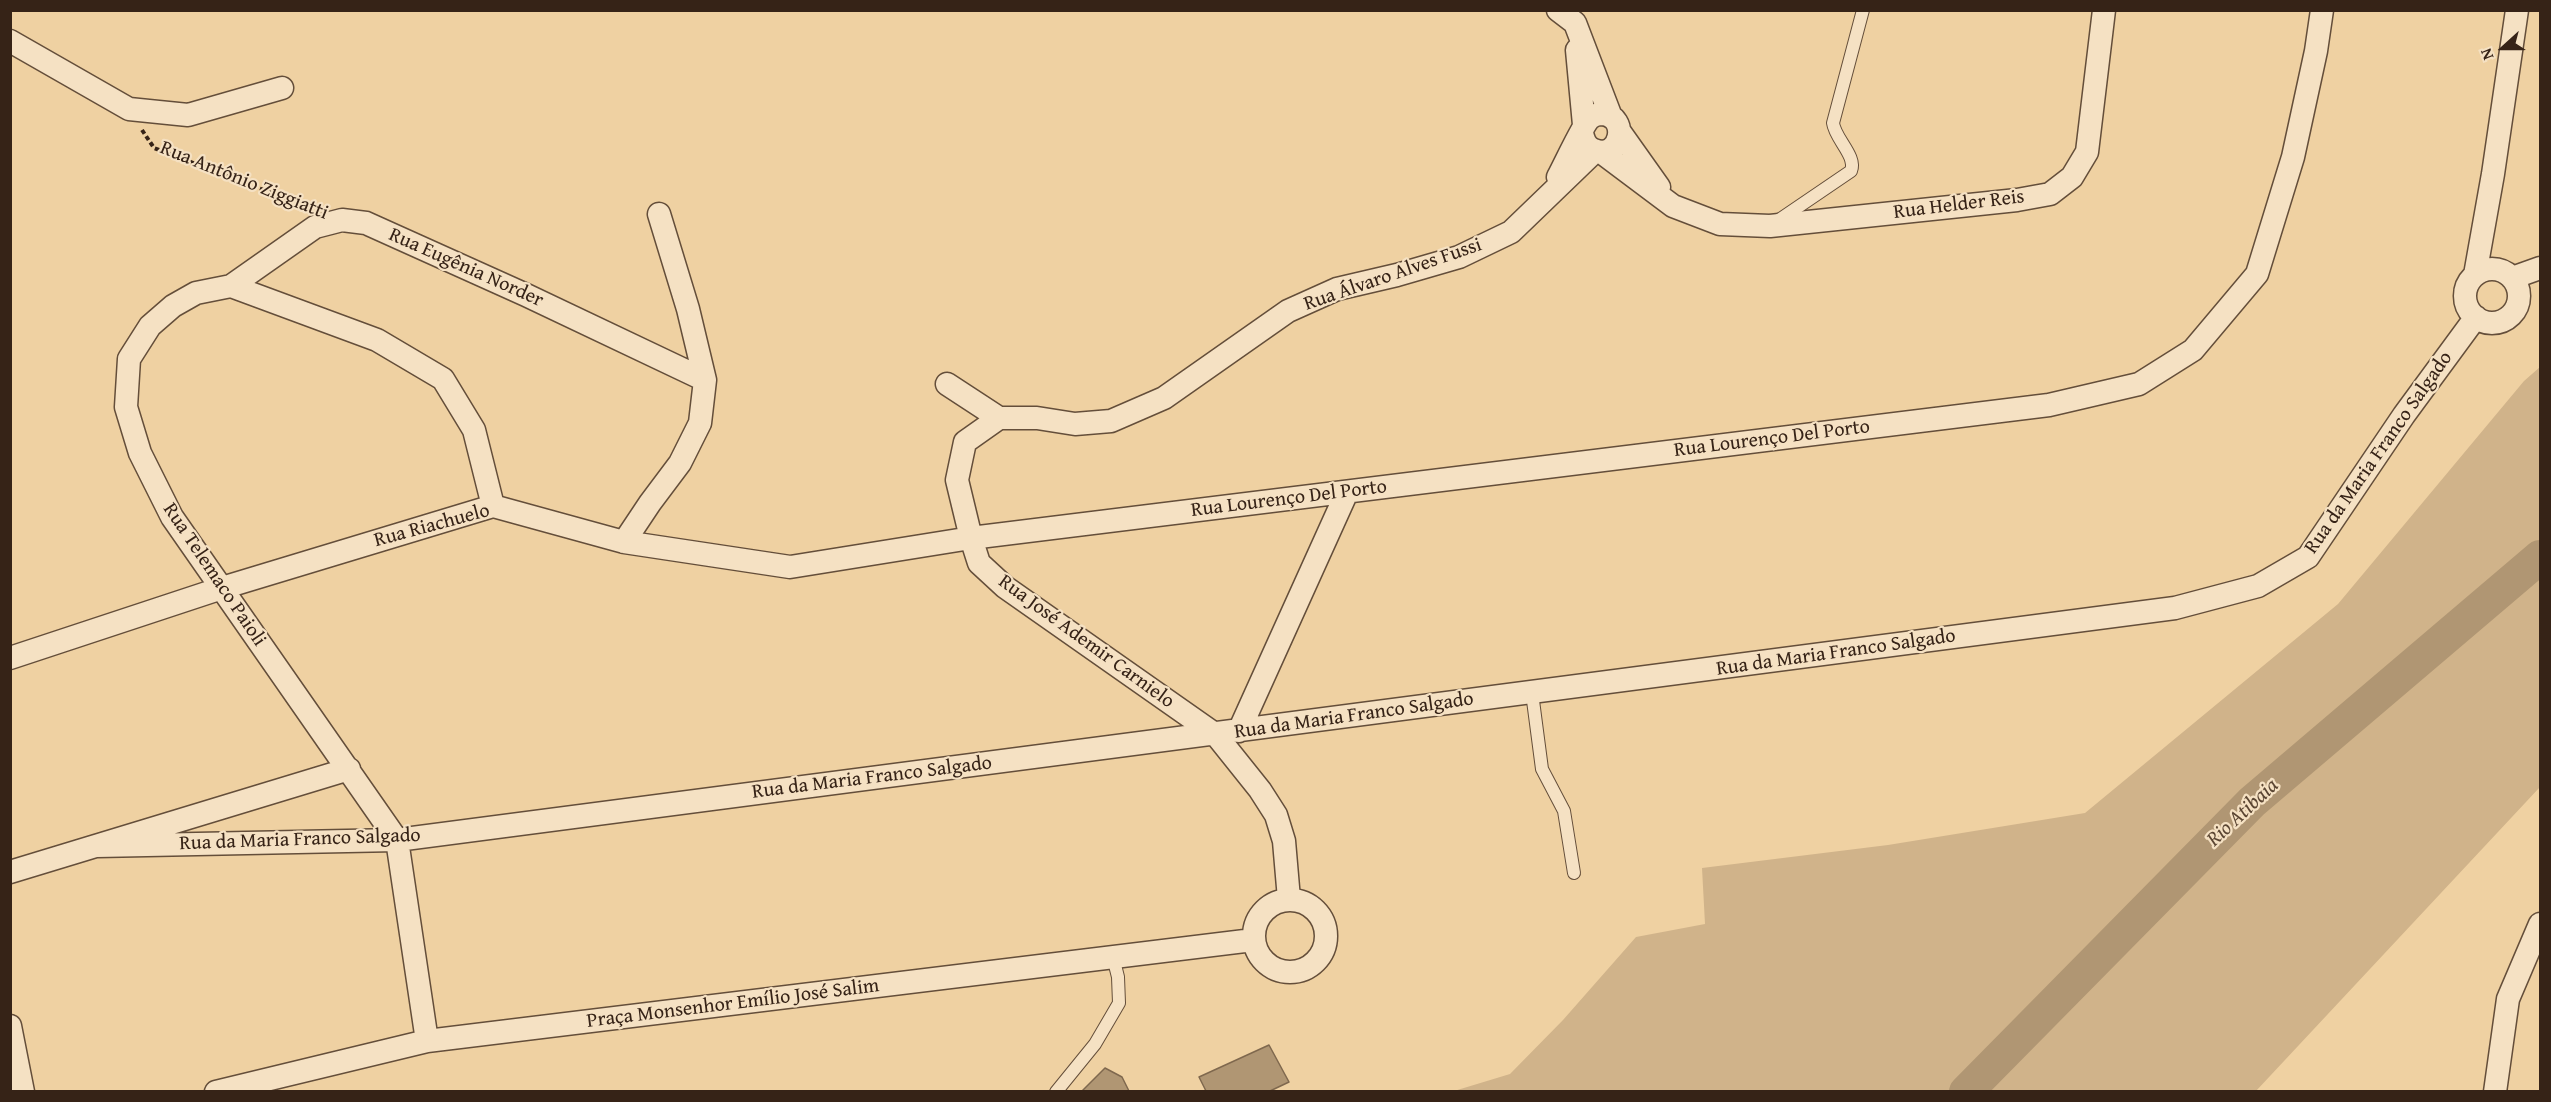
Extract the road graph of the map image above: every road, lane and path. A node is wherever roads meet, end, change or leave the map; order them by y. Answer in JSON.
{"nodes":[{"id":1,"x":1863,"y":10,"type":"edge"},
{"id":2,"x":2104,"y":10,"type":"edge"},
{"id":3,"x":2322,"y":10,"type":"edge"},
{"id":4,"x":2517,"y":10,"type":"edge"},
{"id":5,"x":1571,"y":15,"type":"edge"},
{"id":6,"x":10,"y":41,"type":"edge"},
{"id":7,"x":282,"y":88,"type":"dead end"},
{"id":8,"x":129,"y":109,"type":"junction"},
{"id":9,"x":1615,"y":124,"type":"junction"},
{"id":10,"x":1583,"y":128,"type":"junction"},
{"id":11,"x":1598,"y":151,"type":"junction"},
{"id":12,"x":1550,"y":193,"type":"junction"},
{"id":13,"x":1673,"y":206,"type":"junction"},
{"id":14,"x":309,"y":208,"type":"dead end"},
{"id":15,"x":659,"y":214,"type":"dead end"},
{"id":16,"x":1770,"y":226,"type":"junction"},
{"id":17,"x":2541,"y":268,"type":"edge"},
{"id":18,"x":2482,"y":272,"type":"junction"},
{"id":19,"x":2541,"y":281,"type":"edge"},
{"id":20,"x":231,"y":286,"type":"junction"},
{"id":21,"x":2515,"y":286,"type":"junction"},
{"id":22,"x":2476,"y":317,"type":"junction"},
{"id":23,"x":705,"y":380,"type":"junction"},
{"id":24,"x":947,"y":384,"type":"dead end"},
{"id":25,"x":999,"y":418,"type":"junction"},
{"id":26,"x":1347,"y":492,"type":"junction"},
{"id":27,"x":493,"y":506,"type":"junction"},
{"id":28,"x":971,"y":538,"type":"junction"},
{"id":29,"x":624,"y":543,"type":"junction"},
{"id":30,"x":222,"y":588,"type":"junction"},
{"id":31,"x":10,"y":658,"type":"edge"},
{"id":32,"x":1532,"y":693,"type":"junction"},
{"id":33,"x":1239,"y":731,"type":"junction"},
{"id":34,"x":1216,"y":735,"type":"junction"},
{"id":35,"x":349,"y":769,"type":"junction"},
{"id":36,"x":397,"y":840,"type":"junction"},
{"id":37,"x":97,"y":846,"type":"junction"},
{"id":38,"x":10,"y":872,"type":"edge"},
{"id":39,"x":1574,"y":873,"type":"dead end"},
{"id":40,"x":1289,"y":899,"type":"junction"},
{"id":41,"x":2541,"y":924,"type":"edge"},
{"id":42,"x":1253,"y":940,"type":"junction"},
{"id":43,"x":1113,"y":957,"type":"junction"},
{"id":44,"x":10,"y":1026,"type":"edge"},
{"id":45,"x":427,"y":1041,"type":"junction"},
{"id":46,"x":23,"y":1092,"type":"edge"},
{"id":47,"x":216,"y":1092,"type":"edge"},
{"id":48,"x":1056,"y":1092,"type":"edge"},
{"id":49,"x":2495,"y":1092,"type":"edge"}],
"edges":[{"from":1,"to":16,"type":"lane"},
{"from":2,"to":16,"type":"street","name":"Rua Helder Reis"},
{"from":3,"to":26,"type":"street","name":"Rua Lourenço Del Porto"},
{"from":4,"to":18,"type":"street"},
{"from":5,"to":9,"type":"street"},
{"from":5,"to":10,"type":"street"},
{"from":6,"to":8,"type":"street","name":"Rua Antônio Ziggiatti"},
{"from":7,"to":8,"type":"street","name":"Rua Antônio Ziggiatti"},
{"from":8,"to":14,"type":"path","name":"Rua Antônio Ziggiatti"},
{"from":9,"to":10,"type":"street"},
{"from":9,"to":11,"type":"street"},
{"from":9,"to":13,"type":"street"},
{"from":10,"to":11,"type":"street"},
{"from":10,"to":12,"type":"street","name":"Rua Álvaro Alves Fussi"},
{"from":11,"to":12,"type":"street","name":"Rua Álvaro Alves Fussi"},
{"from":11,"to":13,"type":"street","name":"Rua Helder Reis"},
{"from":12,"to":25,"type":"street","name":"Rua Álvaro Alves Fussi"},
{"from":13,"to":16,"type":"street","name":"Rua Helder Reis"},
{"from":15,"to":23,"type":"street"},
{"from":17,"to":21,"type":"street"},
{"from":18,"to":21,"type":"street"},
{"from":18,"to":22,"type":"street"},
{"from":19,"to":21,"type":"street"},
{"from":20,"to":23,"type":"street","name":"Rua Eugênia Norder"},
{"from":20,"to":27,"type":"street"},
{"from":20,"to":30,"type":"street","name":"Rua Telemaco Paioli"},
{"from":21,"to":22,"type":"street"},
{"from":22,"to":32,"type":"street","name":"Rua da Maria Franco Salgado"},
{"from":23,"to":29,"type":"street"},
{"from":24,"to":25,"type":"street"},
{"from":25,"to":28,"type":"street"},
{"from":26,"to":28,"type":"street","name":"Rua Lourenço Del Porto"},
{"from":26,"to":33,"type":"street"},
{"from":27,"to":29,"type":"street","name":"Rua Riachuelo"},
{"from":27,"to":30,"type":"street","name":"Rua Riachuelo"},
{"from":28,"to":29,"type":"street","name":"Rua Riachuelo"},
{"from":28,"to":34,"type":"street","name":"Rua José Ademir Carnielo"},
{"from":30,"to":31,"type":"street","name":"Rua Riachuelo"},
{"from":30,"to":35,"type":"street","name":"Rua Telemaco Paioli"},
{"from":32,"to":33,"type":"street","name":"Rua da Maria Franco Salgado"},
{"from":32,"to":39,"type":"lane"},
{"from":33,"to":34,"type":"street","name":"Rua da Maria Franco Salgado"},
{"from":34,"to":36,"type":"street","name":"Rua da Maria Franco Salgado"},
{"from":34,"to":40,"type":"street","name":"Rua José Ademir Carnielo"},
{"from":35,"to":36,"type":"street","name":"Rua Telemaco Paioli"},
{"from":35,"to":37,"type":"street"},
{"from":36,"to":37,"type":"street","name":"Rua da Maria Franco Salgado"},
{"from":36,"to":45,"type":"street","name":"Rua Telemaco Paioli"},
{"from":37,"to":38,"type":"street"},
{"from":40,"to":42,"type":"street"},
{"from":40,"to":42,"type":"street"},
{"from":41,"to":49,"type":"street"},
{"from":42,"to":43,"type":"street","name":"Praça Monsenhor Emílio José Salim"},
{"from":43,"to":45,"type":"street","name":"Praça Monsenhor Emílio José Salim"},
{"from":43,"to":48,"type":"lane"},
{"from":44,"to":46,"type":"street"},
{"from":45,"to":47,"type":"street","name":"Praça Monsenhor Emílio José Salim"}]}
